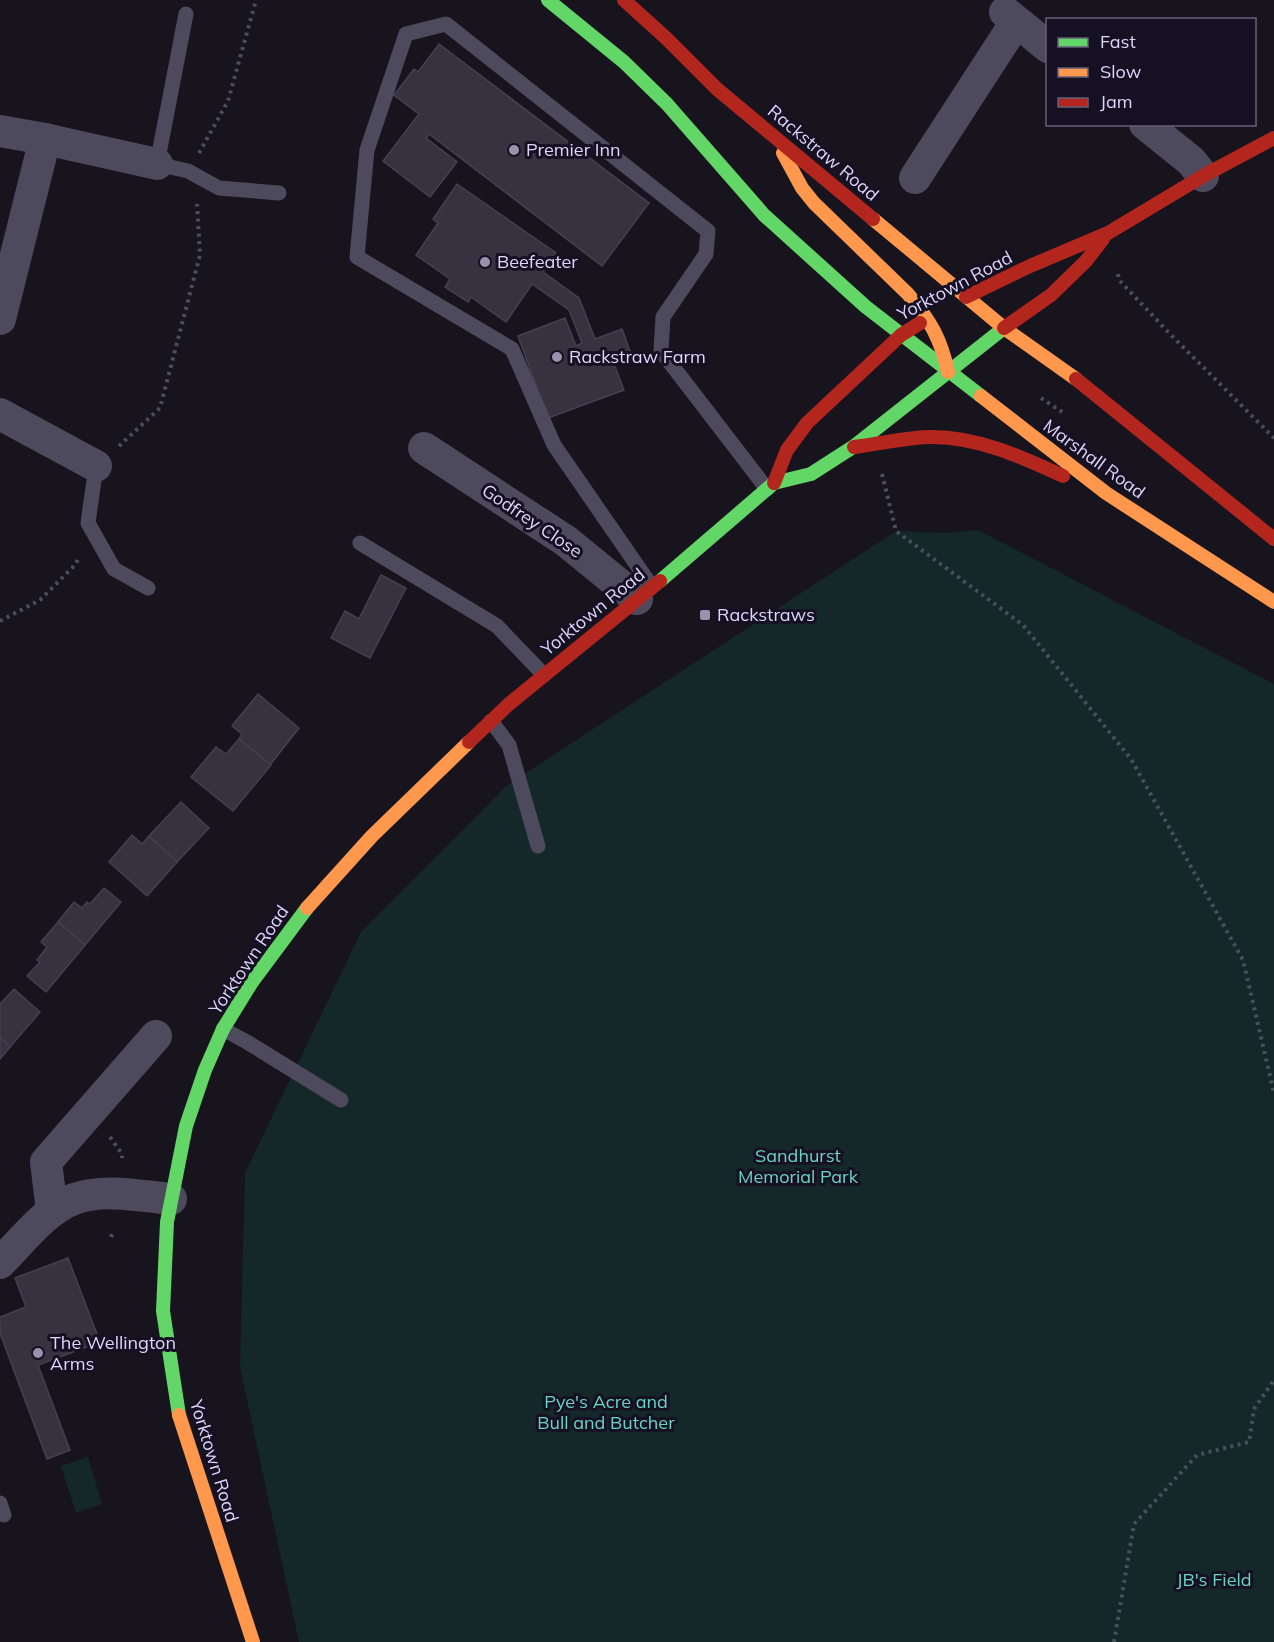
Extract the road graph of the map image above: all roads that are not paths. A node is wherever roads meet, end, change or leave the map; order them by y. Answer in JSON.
{"nodes":[{"id":1,"x":548,"y":0,"type":"edge"},
{"id":2,"x":624,"y":0,"type":"edge"},
{"id":3,"x":186,"y":14,"type":"dead end"},
{"id":4,"x":1046,"y":46,"type":"edge"},
{"id":5,"x":1147,"y":126,"type":"edge"},
{"id":6,"x":0,"y":131,"type":"edge"},
{"id":7,"x":773,"y":135,"type":"junction"},
{"id":8,"x":1274,"y":138,"type":"edge"},
{"id":9,"x":45,"y":139,"type":"junction"},
{"id":10,"x":157,"y":164,"type":"junction"},
{"id":11,"x":1203,"y":176,"type":"junction"},
{"id":12,"x":915,"y":178,"type":"dead end"},
{"id":13,"x":279,"y":193,"type":"dead end"},
{"id":14,"x":1108,"y":233,"type":"junction"},
{"id":15,"x":961,"y":299,"type":"junction"},
{"id":16,"x":933,"y":316,"type":"junction"},
{"id":17,"x":0,"y":319,"type":"edge"},
{"id":18,"x":1004,"y":328,"type":"junction"},
{"id":19,"x":901,"y":335,"type":"junction"},
{"id":20,"x":948,"y":372,"type":"junction"},
{"id":21,"x":0,"y":414,"type":"edge"},
{"id":22,"x":852,"y":447,"type":"junction"},
{"id":23,"x":424,"y":448,"type":"dead end"},
{"id":24,"x":96,"y":466,"type":"joint"},
{"id":25,"x":770,"y":486,"type":"junction"},
{"id":26,"x":1106,"y":493,"type":"junction"},
{"id":27,"x":1274,"y":539,"type":"edge"},
{"id":28,"x":360,"y":543,"type":"dead end"},
{"id":29,"x":148,"y":588,"type":"dead end"},
{"id":30,"x":644,"y":593,"type":"junction"},
{"id":31,"x":1274,"y":602,"type":"edge"},
{"id":32,"x":544,"y":675,"type":"junction"},
{"id":33,"x":491,"y":721,"type":"junction"},
{"id":34,"x":538,"y":846,"type":"dead end"},
{"id":35,"x":224,"y":1029,"type":"junction"},
{"id":36,"x":156,"y":1036,"type":"dead end"},
{"id":37,"x":341,"y":1100,"type":"dead end"},
{"id":38,"x":171,"y":1199,"type":"junction"},
{"id":39,"x":52,"y":1211,"type":"junction"},
{"id":40,"x":0,"y":1263,"type":"edge"},
{"id":41,"x":253,"y":1642,"type":"edge"}],
"edges":[{"from":1,"to":19,"type":"main road"},
{"from":2,"to":7,"type":"main road","name":"Rackstraw Road"},
{"from":3,"to":10,"type":"lane"},
{"from":4,"to":12,"type":"street"},
{"from":5,"to":11,"type":"street"},
{"from":6,"to":9,"type":"street"},
{"from":7,"to":15,"type":"main road","name":"Rackstraw Road"},
{"from":7,"to":16,"type":"main road"},
{"from":8,"to":11,"type":"main road","name":"Yorktown Road"},
{"from":9,"to":10,"type":"street"},
{"from":9,"to":17,"type":"street"},
{"from":10,"to":13,"type":"lane"},
{"from":11,"to":14,"type":"main road","name":"Yorktown Road"},
{"from":14,"to":15,"type":"main road","name":"Yorktown Road"},
{"from":14,"to":18,"type":"main road","name":"Yorktown Road"},
{"from":15,"to":18,"type":"main road","name":"Rackstraw Road"},
{"from":16,"to":19,"type":"main road","name":"Yorktown Road"},
{"from":16,"to":20,"type":"main road"},
{"from":18,"to":20,"type":"main road","name":"Yorktown Road"},
{"from":18,"to":27,"type":"main road"},
{"from":19,"to":20,"type":"main road","name":"Marshall Road"},
{"from":19,"to":25,"type":"main road","name":"Yorktown Road"},
{"from":20,"to":22,"type":"main road","name":"Yorktown Road"},
{"from":20,"to":26,"type":"main road","name":"Marshall Road"},
{"from":21,"to":24,"type":"street"},
{"from":22,"to":25,"type":"main road","name":"Yorktown Road"},
{"from":22,"to":26,"type":"main road"},
{"from":23,"to":30,"type":"street","name":"Godfrey Close"},
{"from":24,"to":29,"type":"lane"},
{"from":25,"to":30,"type":"main road","name":"Yorktown Road"},
{"from":25,"to":30,"type":"lane"},
{"from":26,"to":31,"type":"main road","name":"Marshall Road"},
{"from":28,"to":32,"type":"lane"},
{"from":30,"to":32,"type":"main road","name":"Yorktown Road"},
{"from":32,"to":33,"type":"main road","name":"Yorktown Road"},
{"from":33,"to":34,"type":"lane"},
{"from":33,"to":35,"type":"main road","name":"Yorktown Road"},
{"from":35,"to":37,"type":"lane"},
{"from":35,"to":38,"type":"main road","name":"Yorktown Road"},
{"from":36,"to":39,"type":"street"},
{"from":38,"to":39,"type":"street"},
{"from":38,"to":41,"type":"main road","name":"Yorktown Road"},
{"from":39,"to":40,"type":"street"}]}
